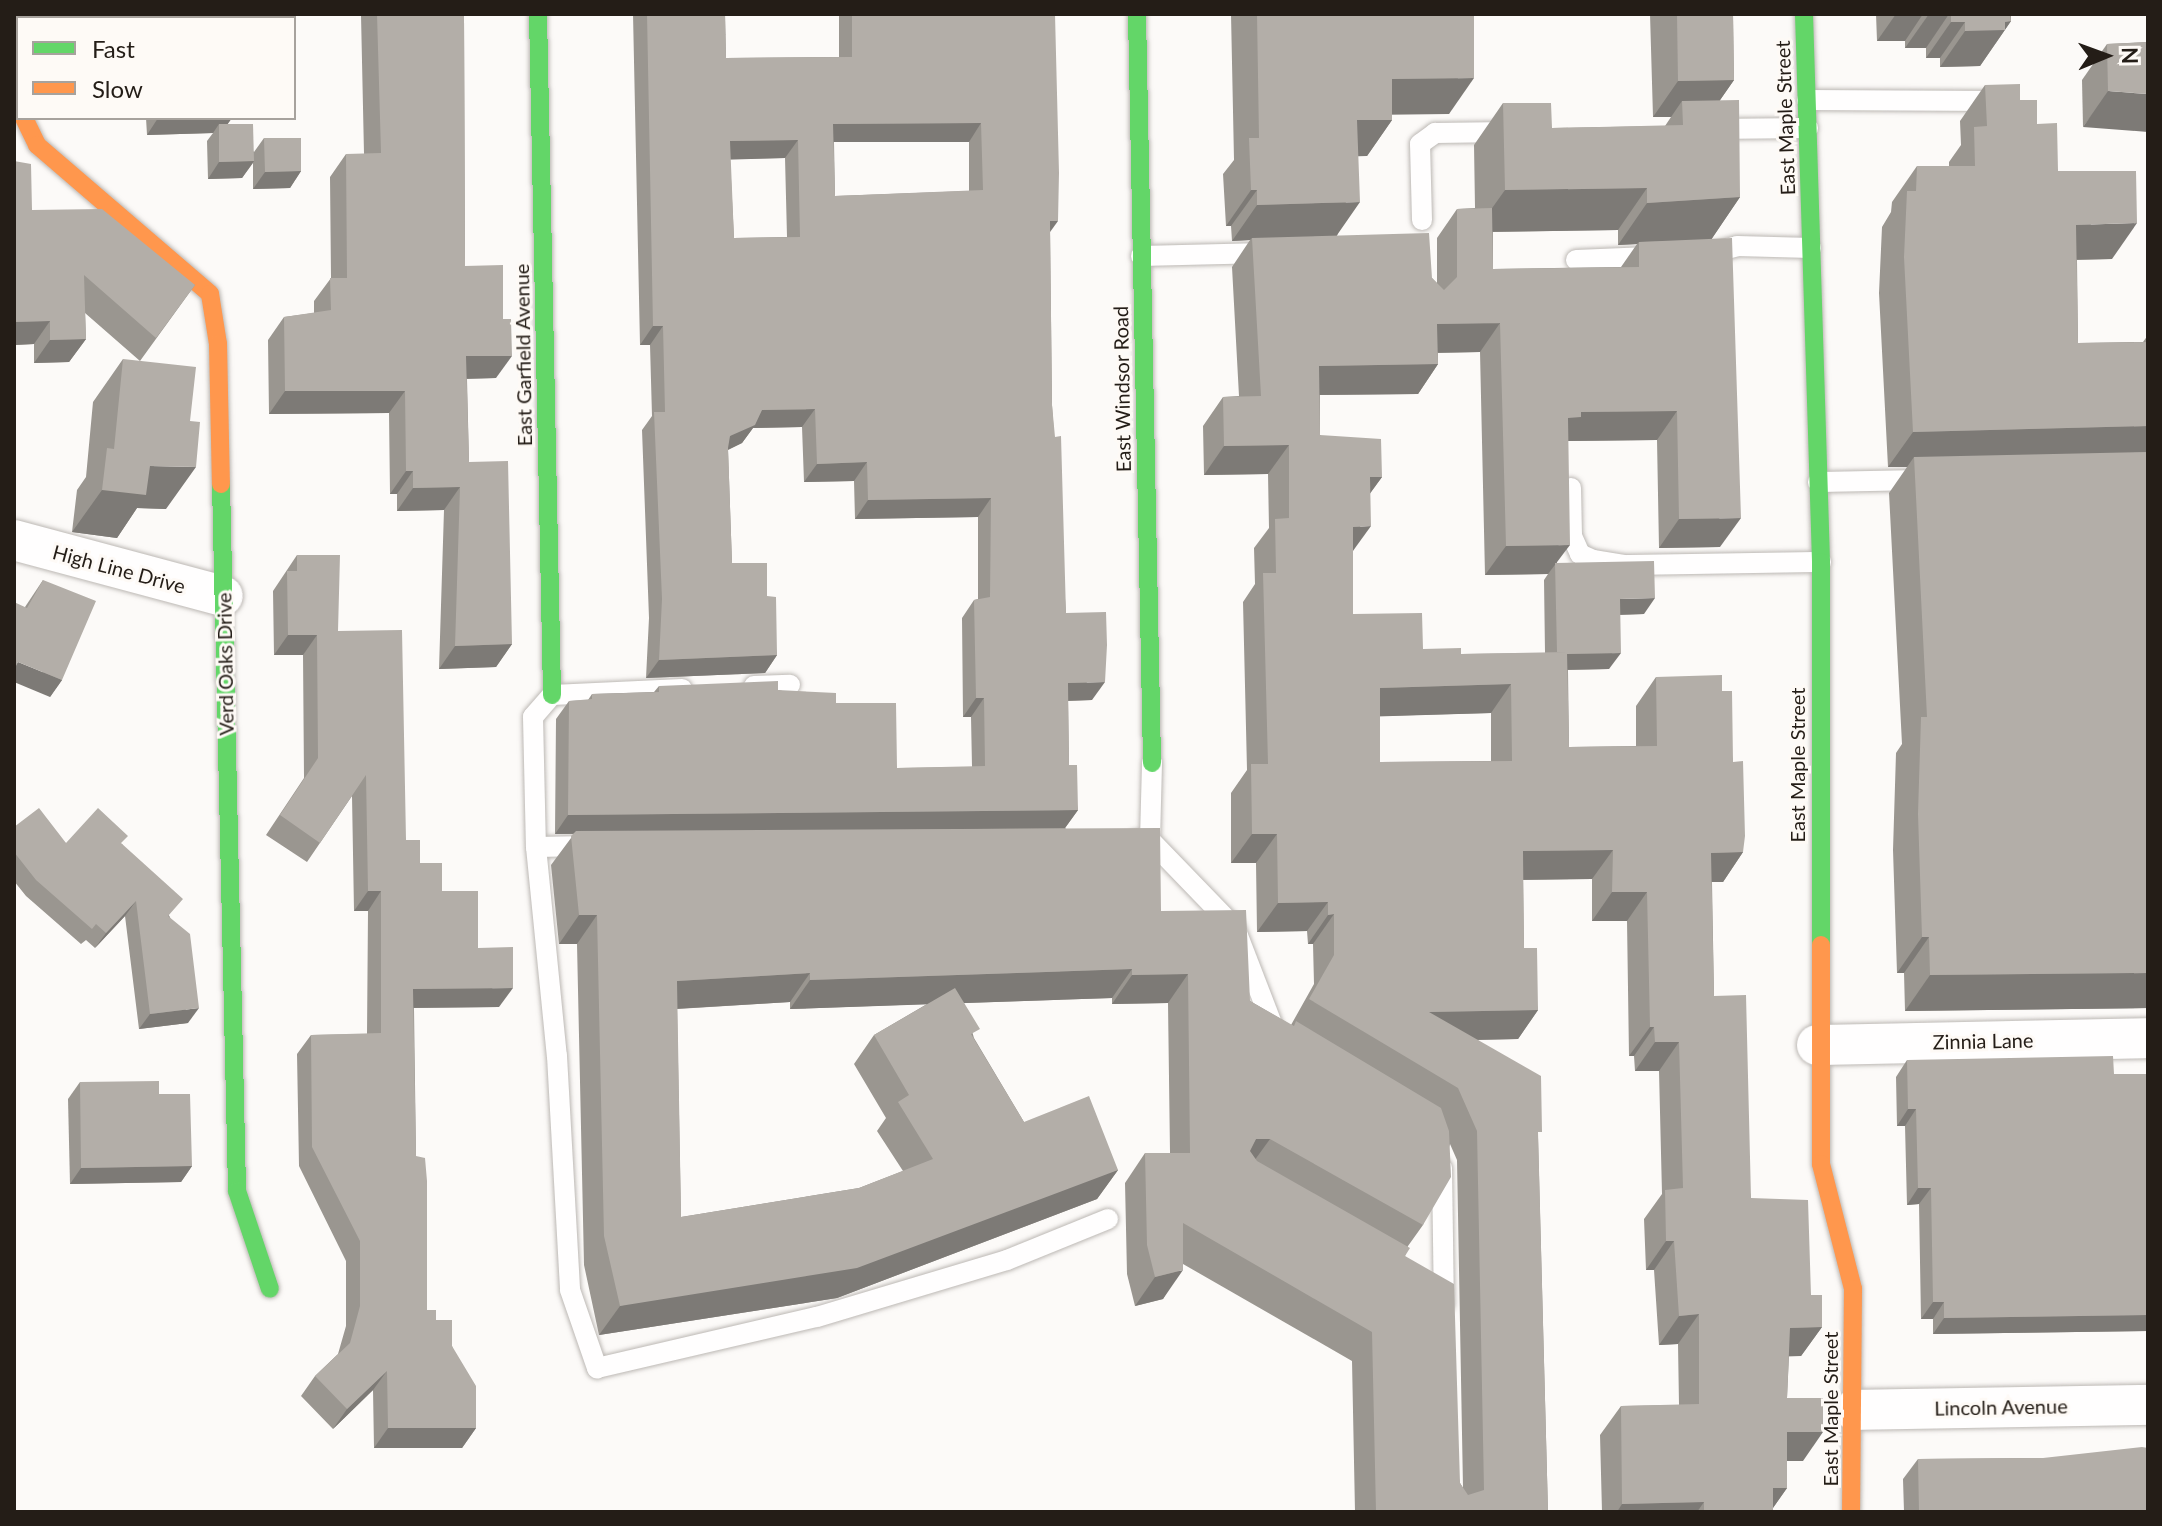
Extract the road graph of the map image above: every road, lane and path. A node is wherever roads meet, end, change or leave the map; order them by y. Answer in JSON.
{"nodes":[{"id":1,"x":538,"y":14,"type":"edge"},
{"id":2,"x":1137,"y":14,"type":"edge"},
{"id":3,"x":1804,"y":14,"type":"edge"},
{"id":4,"x":1807,"y":100,"type":"junction"},
{"id":5,"x":2025,"y":101,"type":"edge"},
{"id":6,"x":1808,"y":128,"type":"junction"},
{"id":7,"x":1696,"y":130,"type":"edge"},
{"id":8,"x":1527,"y":132,"type":"edge"},
{"id":9,"x":25,"y":136,"type":"edge"},
{"id":10,"x":1422,"y":220,"type":"dead end"},
{"id":11,"x":1811,"y":248,"type":"junction"},
{"id":12,"x":1285,"y":252,"type":"edge"},
{"id":13,"x":1141,"y":256,"type":"junction"},
{"id":14,"x":1576,"y":260,"type":"dead end"},
{"id":15,"x":1946,"y":480,"type":"edge"},
{"id":16,"x":1818,"y":482,"type":"junction"},
{"id":17,"x":1571,"y":488,"type":"edge"},
{"id":18,"x":14,"y":540,"type":"edge"},
{"id":19,"x":1821,"y":562,"type":"junction"},
{"id":20,"x":223,"y":596,"type":"junction"},
{"id":21,"x":790,"y":685,"type":"dead end"},
{"id":22,"x":552,"y":695,"type":"junction"},
{"id":23,"x":1152,"y":763,"type":"joint"},
{"id":24,"x":1150,"y":840,"type":"junction"},
{"id":25,"x":1111,"y":841,"type":"edge"},
{"id":26,"x":608,"y":846,"type":"edge"},
{"id":27,"x":536,"y":847,"type":"junction"},
{"id":28,"x":2148,"y":1038,"type":"edge"},
{"id":29,"x":1290,"y":1044,"type":"edge"},
{"id":30,"x":1817,"y":1045,"type":"junction"},
{"id":31,"x":1438,"y":1148,"type":"edge"},
{"id":32,"x":1108,"y":1219,"type":"dead end"},
{"id":33,"x":1417,"y":1277,"type":"edge"},
{"id":34,"x":270,"y":1289,"type":"dead end"},
{"id":35,"x":1444,"y":1292,"type":"junction"},
{"id":36,"x":1446,"y":1322,"type":"edge"},
{"id":37,"x":2148,"y":1405,"type":"edge"},
{"id":38,"x":1854,"y":1410,"type":"junction"},
{"id":39,"x":1851,"y":1512,"type":"edge"}],
"edges":[{"from":1,"to":22,"type":"street","name":"East Garfield Avenue"},
{"from":2,"to":13,"type":"street","name":"East Windsor Road"},
{"from":3,"to":4,"type":"street","name":"East Maple Street"},
{"from":4,"to":5,"type":"lane"},
{"from":4,"to":6,"type":"street","name":"East Maple Street"},
{"from":6,"to":7,"type":"lane"},
{"from":6,"to":11,"type":"street","name":"East Maple Street"},
{"from":8,"to":10,"type":"lane"},
{"from":9,"to":20,"type":"street","name":"Verd Oaks Drive"},
{"from":11,"to":14,"type":"lane"},
{"from":11,"to":16,"type":"street","name":"East Maple Street"},
{"from":12,"to":13,"type":"lane"},
{"from":13,"to":23,"type":"street","name":"East Windsor Road"},
{"from":15,"to":16,"type":"lane"},
{"from":16,"to":19,"type":"street","name":"East Maple Street"},
{"from":17,"to":19,"type":"lane"},
{"from":18,"to":20,"type":"street","name":"High Line Drive"},
{"from":19,"to":30,"type":"street","name":"East Maple Street"},
{"from":20,"to":34,"type":"street","name":"Verd Oaks Drive"},
{"from":21,"to":22,"type":"lane"},
{"from":22,"to":27,"type":"lane"},
{"from":23,"to":24,"type":"lane"},
{"from":24,"to":25,"type":"lane"},
{"from":24,"to":29,"type":"lane"},
{"from":26,"to":27,"type":"lane"},
{"from":27,"to":32,"type":"lane"},
{"from":28,"to":30,"type":"street","name":"Zinnia Lane"},
{"from":30,"to":38,"type":"street","name":"East Maple Street"},
{"from":31,"to":35,"type":"lane"},
{"from":33,"to":35,"type":"lane"},
{"from":35,"to":36,"type":"lane"},
{"from":37,"to":38,"type":"street","name":"Lincoln Avenue"},
{"from":38,"to":39,"type":"street","name":"East Maple Street"}]}
